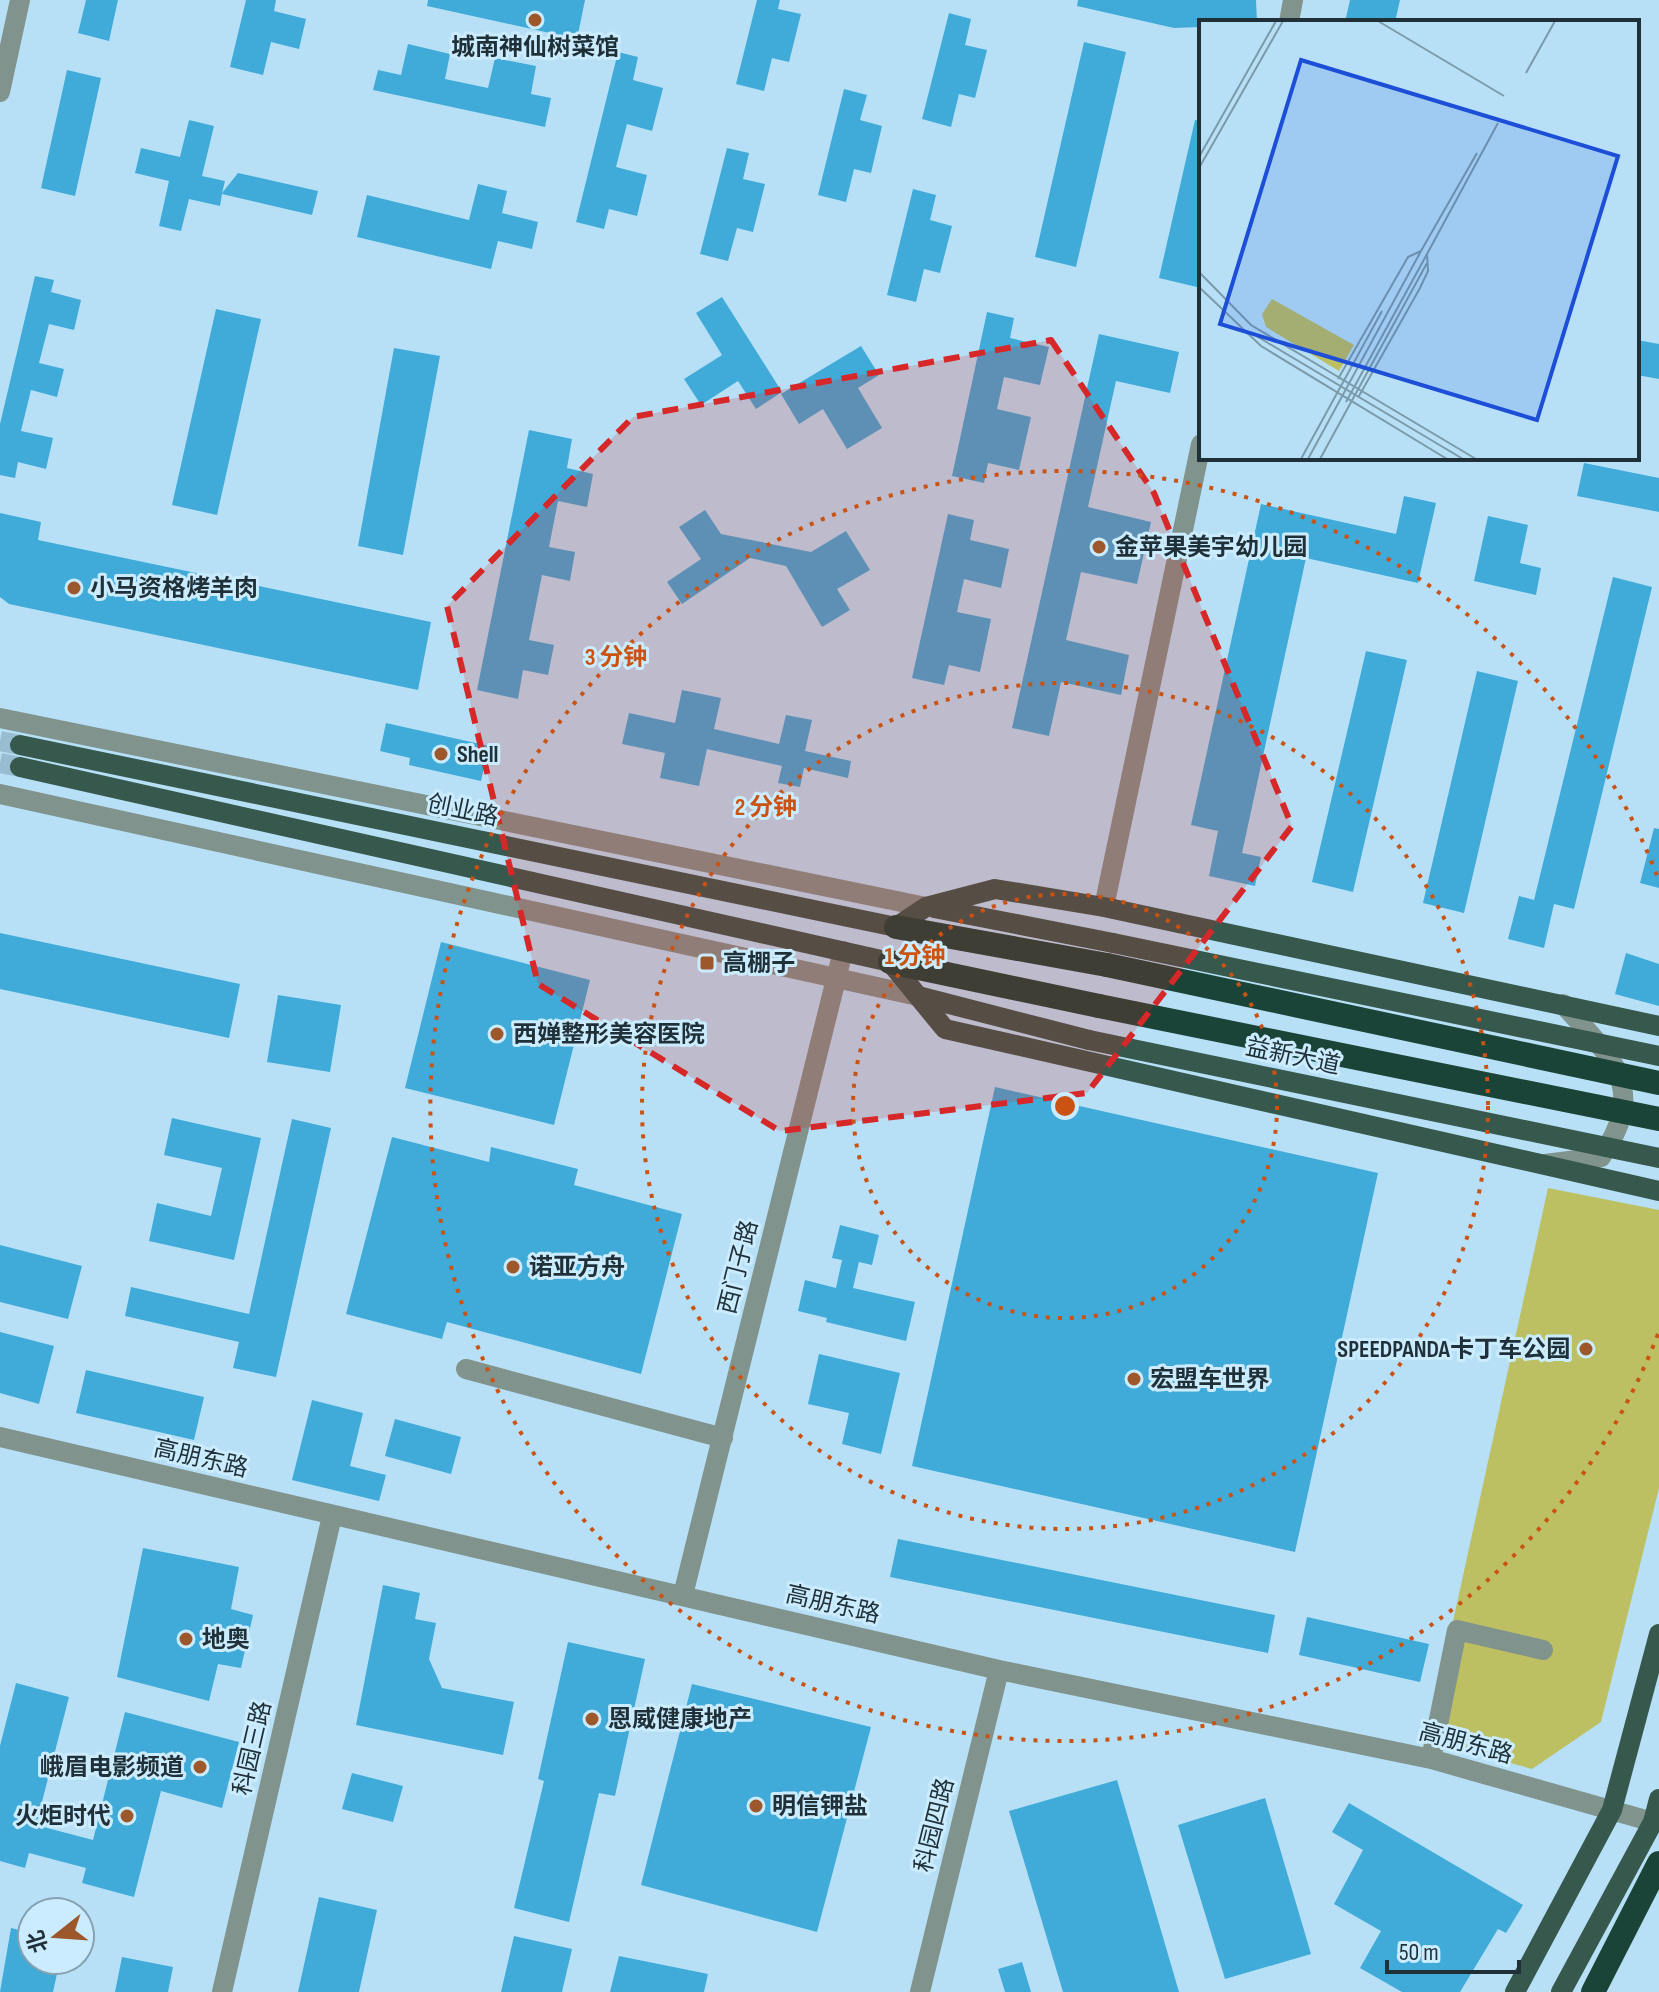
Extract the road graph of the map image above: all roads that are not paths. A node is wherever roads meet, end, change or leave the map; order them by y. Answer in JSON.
{"nodes":[{"id":1,"x":20,"y":0,"type":"edge"},
{"id":2,"x":1293,"y":0,"type":"edge"},
{"id":3,"x":1289,"y":20,"type":"edge"},
{"id":4,"x":0,"y":92,"type":"edge"},
{"id":5,"x":1199,"y":454,"type":"edge"},
{"id":6,"x":0,"y":718,"type":"edge"},
{"id":7,"x":20,"y":745,"type":"tunnel mouth"},
{"id":8,"x":20,"y":767,"type":"tunnel mouth"},
{"id":9,"x":0,"y":794,"type":"edge"},
{"id":10,"x":926,"y":907,"type":"junction"},
{"id":11,"x":1104,"y":907,"type":"junction"},
{"id":12,"x":896,"y":927,"type":"junction"},
{"id":13,"x":843,"y":951,"type":"junction"},
{"id":14,"x":1110,"y":954,"type":"junction"},
{"id":15,"x":890,"y":962,"type":"junction"},
{"id":16,"x":835,"y":976,"type":"junction"},
{"id":17,"x":918,"y":996,"type":"junction"},
{"id":18,"x":1563,"y":1004,"type":"junction"},
{"id":19,"x":1659,"y":1026,"type":"edge"},
{"id":20,"x":1659,"y":1056,"type":"edge"},
{"id":21,"x":1659,"y":1083,"type":"edge"},
{"id":22,"x":1659,"y":1119,"type":"edge"},
{"id":23,"x":1659,"y":1158,"type":"edge"},
{"id":24,"x":1545,"y":1164,"type":"junction"},
{"id":25,"x":1659,"y":1191,"type":"edge"},
{"id":26,"x":466,"y":1369,"type":"dead end"},
{"id":27,"x":0,"y":1437,"type":"edge"},
{"id":28,"x":723,"y":1438,"type":"junction"},
{"id":29,"x":332,"y":1516,"type":"junction"},
{"id":30,"x":683,"y":1595,"type":"junction"},
{"id":31,"x":1659,"y":1634,"type":"edge"},
{"id":32,"x":1543,"y":1650,"type":"dead end"},
{"id":33,"x":999,"y":1670,"type":"junction"},
{"id":34,"x":1431,"y":1759,"type":"junction"},
{"id":35,"x":1659,"y":1799,"type":"edge"},
{"id":36,"x":1612,"y":1810,"type":"junction"},
{"id":37,"x":1656,"y":1819,"type":"edge"},
{"id":38,"x":1659,"y":1863,"type":"edge"},
{"id":39,"x":222,"y":1992,"type":"edge"},
{"id":40,"x":920,"y":1992,"type":"edge"},
{"id":41,"x":1515,"y":1992,"type":"edge"},
{"id":42,"x":1561,"y":1992,"type":"edge"},
{"id":43,"x":1593,"y":1992,"type":"edge"}],
"edges":[{"from":1,"to":4,"type":"street"},
{"from":2,"to":3,"type":"street"},
{"from":5,"to":11,"type":"street"},
{"from":6,"to":10,"type":"street"},
{"from":7,"to":12,"type":"main road","name":"创业路"},
{"from":8,"to":13,"type":"main road"},
{"from":9,"to":16,"type":"street"},
{"from":10,"to":11,"type":"main road"},
{"from":10,"to":12,"type":"main road"},
{"from":10,"to":14,"type":"main road"},
{"from":11,"to":18,"type":"main road"},
{"from":12,"to":14,"type":"highway"},
{"from":13,"to":15,"type":"main road"},
{"from":13,"to":16,"type":"street","name":"西门子路"},
{"from":14,"to":20,"type":"main road","bridge":true},
{"from":14,"to":21,"type":"highway","bridge":true},
{"from":15,"to":17,"type":"main road"},
{"from":15,"to":22,"type":"highway","bridge":true},
{"from":16,"to":17,"type":"street"},
{"from":16,"to":28,"type":"street","name":"西门子路"},
{"from":17,"to":23,"type":"main road","name":"益新大道","bridge":true},
{"from":17,"to":24,"type":"main road"},
{"from":18,"to":19,"type":"main road"},
{"from":18,"to":24,"type":"street"},
{"from":24,"to":25,"type":"main road"},
{"from":26,"to":28,"type":"street"},
{"from":27,"to":29,"type":"street","name":"高朋东路"},
{"from":28,"to":30,"type":"street","name":"西门子路"},
{"from":29,"to":30,"type":"street","name":"高朋东路"},
{"from":29,"to":39,"type":"street","name":"科园三路"},
{"from":30,"to":33,"type":"street","name":"高朋东路"},
{"from":31,"to":36,"type":"main road"},
{"from":32,"to":34,"type":"street"},
{"from":33,"to":34,"type":"street","name":"高朋东路"},
{"from":33,"to":40,"type":"street","name":"科园四路"},
{"from":34,"to":36,"type":"street","name":"高朋东路"},
{"from":35,"to":37,"type":"main road"},
{"from":36,"to":37,"type":"street","name":"高朋东路"},
{"from":36,"to":41,"type":"main road"},
{"from":37,"to":42,"type":"main road"},
{"from":38,"to":43,"type":"highway"}]}
